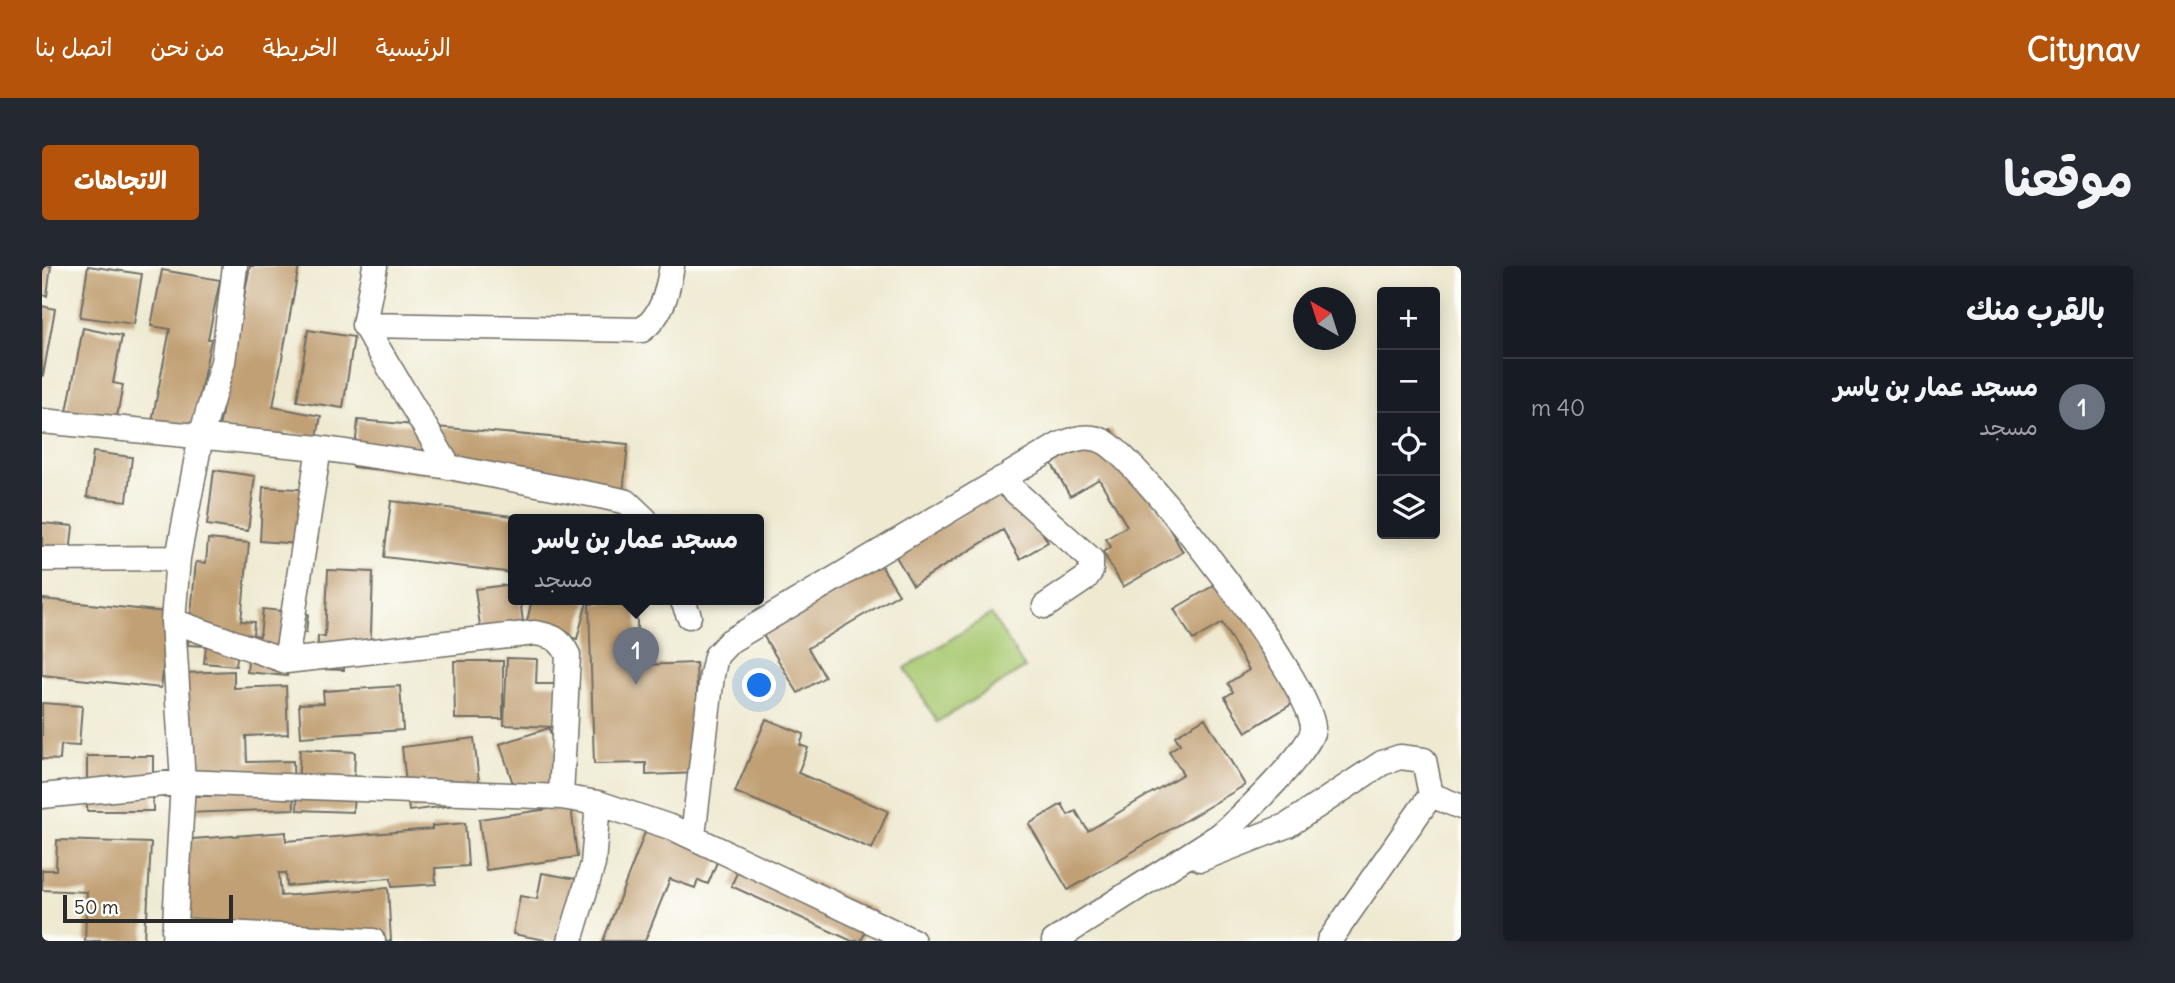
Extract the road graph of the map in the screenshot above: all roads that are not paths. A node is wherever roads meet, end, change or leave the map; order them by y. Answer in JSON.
{"nodes":[{"id":1,"x":235,"y":266,"type":"edge"},
{"id":2,"x":375,"y":266,"type":"edge"},
{"id":3,"x":672,"y":266,"type":"edge"},
{"id":4,"x":363,"y":325,"type":"junction"},
{"id":5,"x":42,"y":421,"type":"edge"},
{"id":6,"x":201,"y":436,"type":"junction"},
{"id":7,"x":319,"y":448,"type":"junction"},
{"id":8,"x":449,"y":467,"type":"junction"},
{"id":9,"x":1001,"y":479,"type":"junction"},
{"id":10,"x":640,"y":514,"type":"edge"},
{"id":11,"x":178,"y":558,"type":"junction"},
{"id":12,"x":42,"y":559,"type":"edge"},
{"id":13,"x":1045,"y":606,"type":"dead end"},
{"id":14,"x":173,"y":621,"type":"junction"},
{"id":15,"x":286,"y":661,"type":"junction"},
{"id":16,"x":183,"y":782,"type":"junction"},
{"id":17,"x":1431,"y":795,"type":"junction"},
{"id":18,"x":42,"y":796,"type":"edge"},
{"id":19,"x":561,"y":797,"type":"junction"},
{"id":20,"x":598,"y":803,"type":"junction"},
{"id":21,"x":1461,"y":807,"type":"edge"},
{"id":22,"x":693,"y":836,"type":"junction"},
{"id":23,"x":1157,"y":875,"type":"junction"},
{"id":24,"x":174,"y":935,"type":"edge"},
{"id":25,"x":373,"y":941,"type":"edge"},
{"id":26,"x":570,"y":941,"type":"edge"},
{"id":27,"x":913,"y":941,"type":"edge"},
{"id":28,"x":1054,"y":941,"type":"edge"},
{"id":29,"x":1329,"y":941,"type":"edge"}],
"edges":[{"from":1,"to":6,"type":"street"},
{"from":2,"to":4,"type":"street"},
{"from":3,"to":4,"type":"street"},
{"from":4,"to":8,"type":"street"},
{"from":5,"to":6,"type":"street"},
{"from":6,"to":7,"type":"street"},
{"from":6,"to":11,"type":"street"},
{"from":7,"to":8,"type":"street"},
{"from":7,"to":15,"type":"street"},
{"from":8,"to":10,"type":"street"},
{"from":9,"to":13,"type":"street"},
{"from":9,"to":22,"type":"street"},
{"from":9,"to":23,"type":"street"},
{"from":11,"to":12,"type":"street"},
{"from":11,"to":14,"type":"street"},
{"from":14,"to":15,"type":"street"},
{"from":14,"to":16,"type":"street"},
{"from":15,"to":19,"type":"street"},
{"from":16,"to":18,"type":"street"},
{"from":16,"to":19,"type":"street"},
{"from":16,"to":24,"type":"street"},
{"from":17,"to":21,"type":"street"},
{"from":17,"to":23,"type":"street"},
{"from":17,"to":29,"type":"street"},
{"from":19,"to":20,"type":"street"},
{"from":20,"to":22,"type":"street"},
{"from":20,"to":26,"type":"street"},
{"from":22,"to":27,"type":"street"},
{"from":23,"to":28,"type":"street"},
{"from":24,"to":25,"type":"street"}]}
